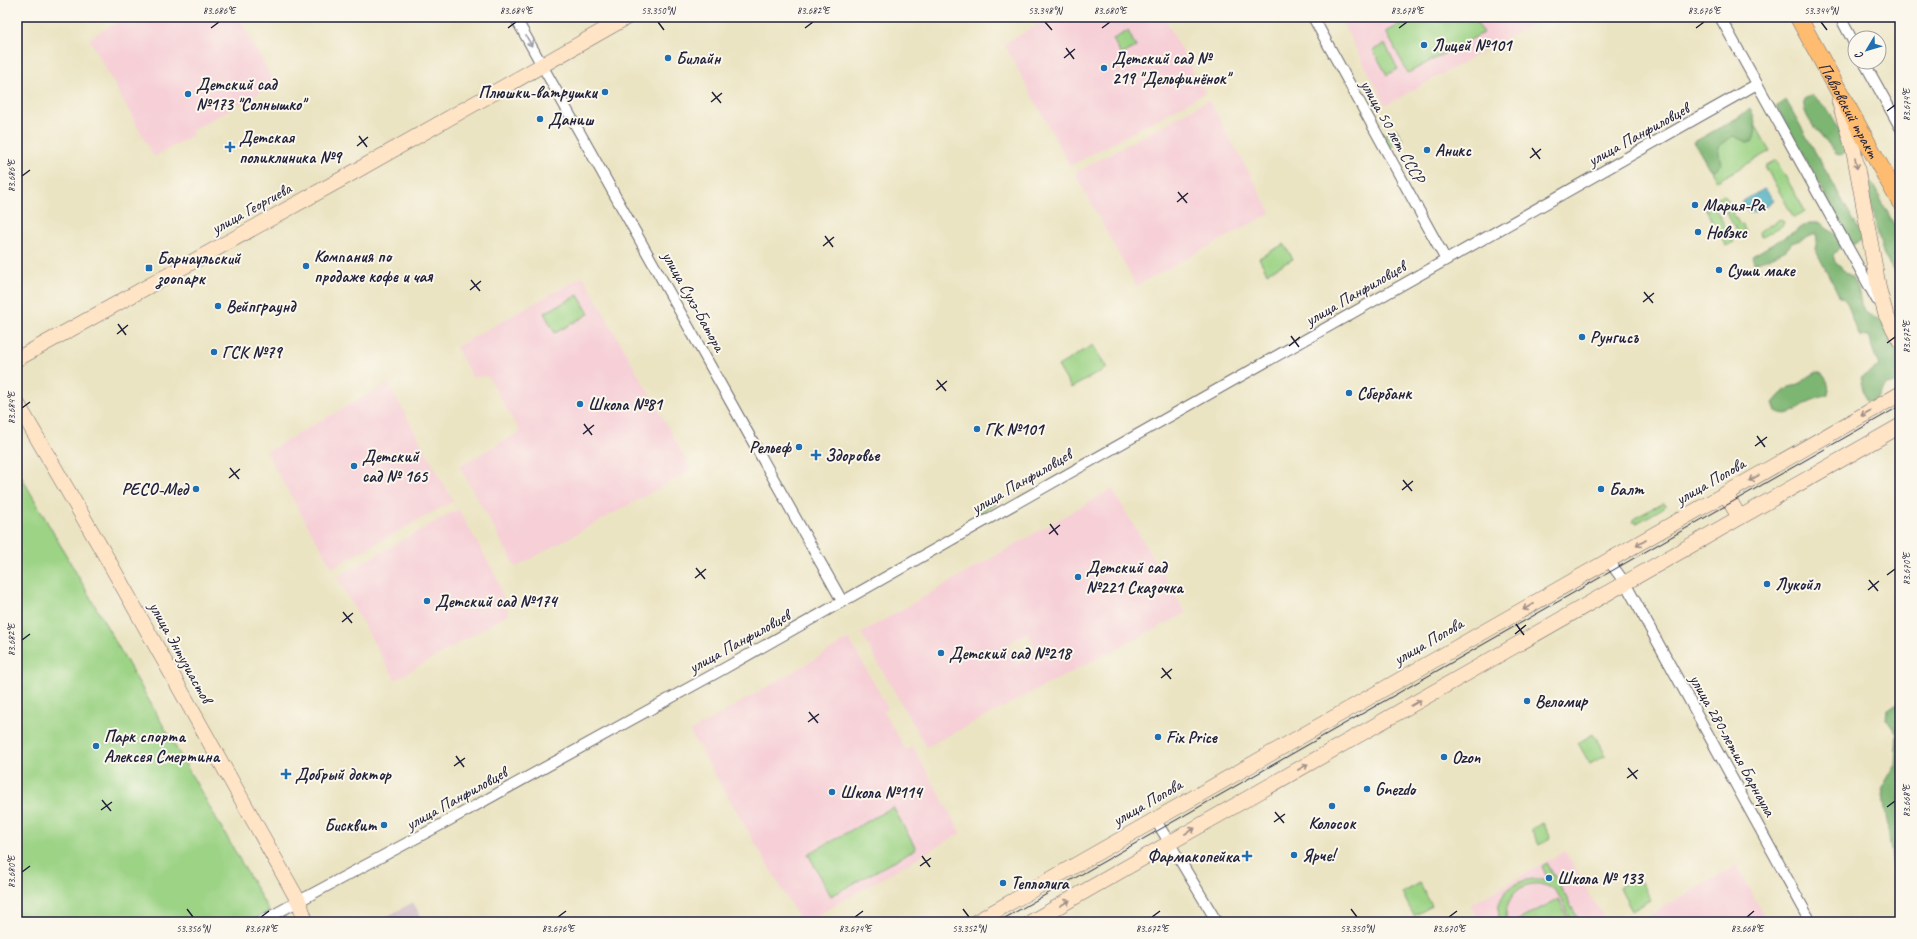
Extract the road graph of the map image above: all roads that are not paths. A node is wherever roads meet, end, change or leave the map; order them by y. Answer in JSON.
{"nodes":[{"id":1,"x":516,"y":17,"type":"edge"},
{"id":2,"x":627,"y":17,"type":"edge"},
{"id":3,"x":1313,"y":17,"type":"edge"},
{"id":4,"x":1720,"y":17,"type":"edge"},
{"id":5,"x":1798,"y":17,"type":"edge"},
{"id":6,"x":1840,"y":17,"type":"edge"},
{"id":7,"x":1847,"y":30,"type":"edge"},
{"id":8,"x":542,"y":65,"type":"junction"},
{"id":9,"x":1868,"y":70,"type":"edge"},
{"id":10,"x":1828,"y":72,"type":"junction"},
{"id":11,"x":1757,"y":84,"type":"junction"},
{"id":12,"x":1900,"y":127,"type":"edge"},
{"id":13,"x":1900,"y":202,"type":"edge"},
{"id":14,"x":1446,"y":260,"type":"junction"},
{"id":15,"x":1886,"y":315,"type":"junction"},
{"id":16,"x":1900,"y":341,"type":"edge"},
{"id":17,"x":17,"y":360,"type":"edge"},
{"id":18,"x":1900,"y":394,"type":"edge"},
{"id":19,"x":17,"y":403,"type":"edge"},
{"id":20,"x":1900,"y":426,"type":"edge"},
{"id":21,"x":1726,"y":494,"type":"junction"},
{"id":22,"x":1739,"y":517,"type":"junction"},
{"id":23,"x":1609,"y":561,"type":"junction"},
{"id":24,"x":1625,"y":583,"type":"junction"},
{"id":25,"x":842,"y":601,"type":"junction"},
{"id":26,"x":1155,"y":819,"type":"junction"},
{"id":27,"x":1169,"y":843,"type":"junction"},
{"id":28,"x":299,"y":902,"type":"junction"},
{"id":29,"x":260,"y":922,"type":"edge"},
{"id":30,"x":306,"y":922,"type":"edge"},
{"id":31,"x":976,"y":922,"type":"edge"},
{"id":32,"x":1031,"y":922,"type":"edge"},
{"id":33,"x":1217,"y":922,"type":"edge"},
{"id":34,"x":1812,"y":922,"type":"edge"}],
"edges":[{"from":1,"to":8,"type":"street","name":"улица Сухэ-Батора","one_way":true},
{"from":2,"to":8,"type":"main road","name":"улица Георгиева"},
{"from":3,"to":14,"type":"street","name":"улица 50 лет СССР"},
{"from":4,"to":11,"type":"street"},
{"from":5,"to":10,"type":"main road","name":"Павловский тракт"},
{"from":6,"to":7,"type":"street"},
{"from":8,"to":17,"type":"main road","name":"улица Георгиева"},
{"from":8,"to":25,"type":"street","name":"улица Сухэ-Батора"},
{"from":9,"to":12,"type":"street"},
{"from":10,"to":13,"type":"main road","name":"Павловский тракт"},
{"from":10,"to":15,"type":"main road","one_way":true},
{"from":11,"to":14,"type":"street","name":"улица Панфиловцев"},
{"from":11,"to":15,"type":"street"},
{"from":14,"to":25,"type":"street","name":"улица Панфиловцев"},
{"from":15,"to":16,"type":"main road"},
{"from":18,"to":21,"type":"main road","name":"улица Попова","one_way":true},
{"from":19,"to":28,"type":"main road","name":"улица Энтузиастов"},
{"from":20,"to":22,"type":"main road"},
{"from":21,"to":22,"type":"main road"},
{"from":21,"to":23,"type":"main road","name":"улица Попова","one_way":true},
{"from":22,"to":24,"type":"main road"},
{"from":23,"to":24,"type":"street","name":"улица 280-летия Барнаула"},
{"from":23,"to":26,"type":"main road","name":"улица Попова","one_way":true},
{"from":27,"to":24,"type":"main road","one_way":true},
{"from":24,"to":34,"type":"street","name":"улица 280-летия Барнаула"},
{"from":25,"to":28,"type":"street","name":"улица Панфиловцев"},
{"from":26,"to":27,"type":"street"},
{"from":26,"to":31,"type":"main road","name":"улица Попова"},
{"from":32,"to":27,"type":"main road","one_way":true},
{"from":27,"to":33,"type":"street"},
{"from":28,"to":29,"type":"street","name":"улица Панфиловцев"},
{"from":28,"to":30,"type":"main road","name":"улица Энтузиастов"}]}
